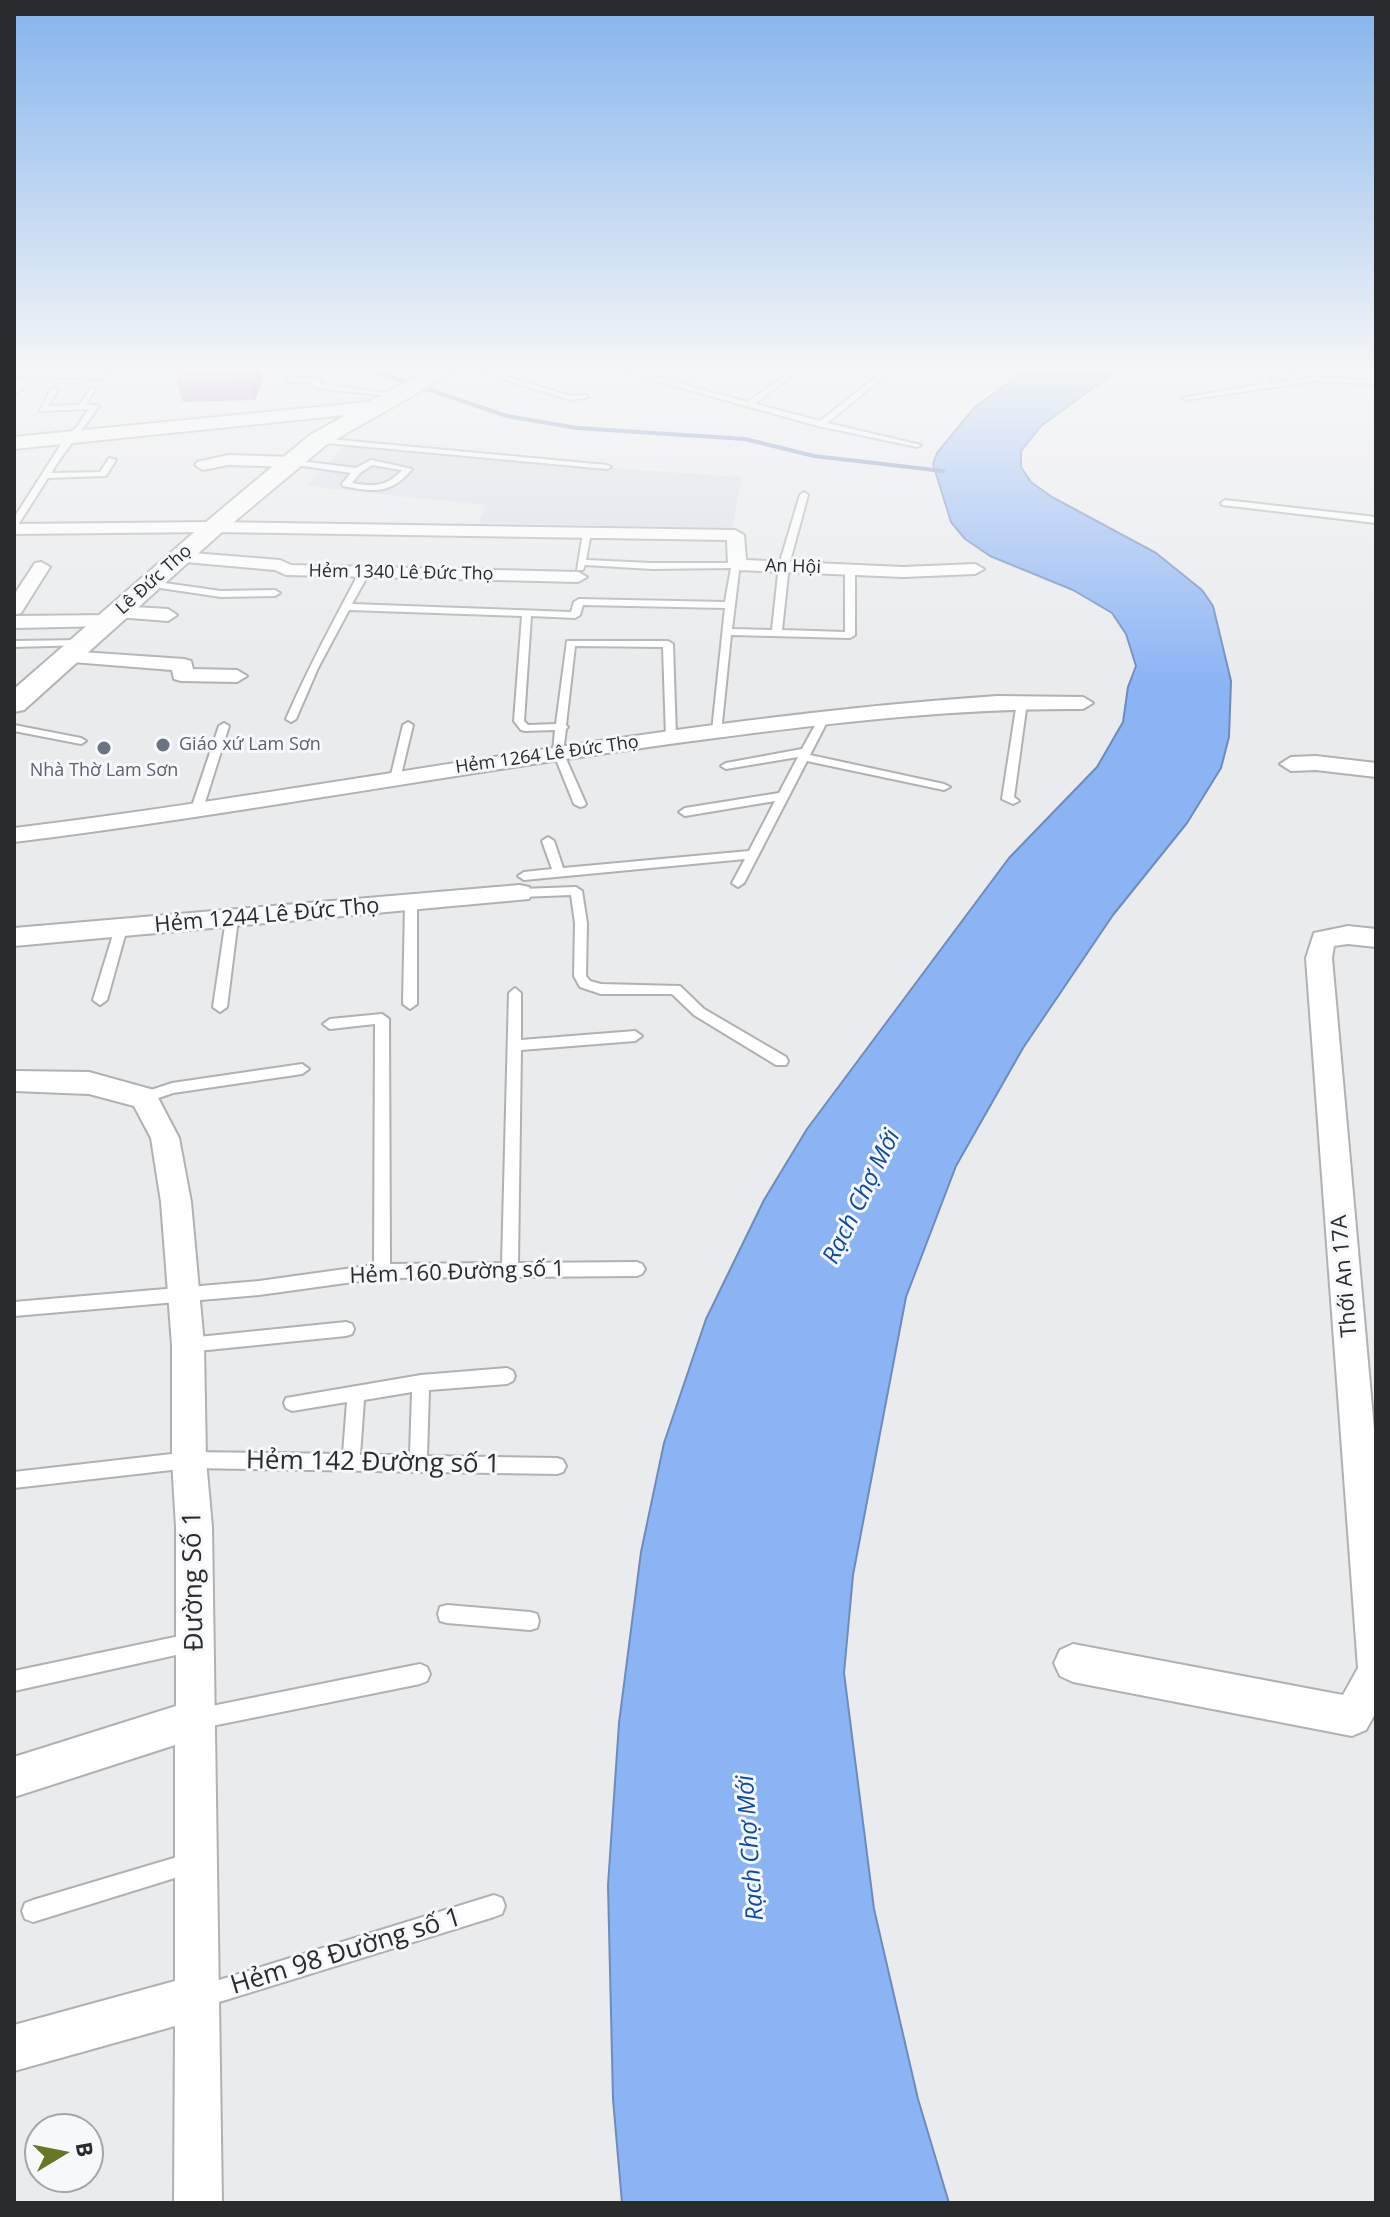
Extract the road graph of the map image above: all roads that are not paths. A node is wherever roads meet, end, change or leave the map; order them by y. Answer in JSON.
{"nodes":[{"id":1,"x":61,"y":475,"type":"edge"},
{"id":2,"x":276,"y":475,"type":"edge"},
{"id":3,"x":353,"y":475,"type":"edge"},
{"id":4,"x":402,"y":475,"type":"edge"},
{"id":5,"x":45,"y":476,"type":"joint"},
{"id":6,"x":804,"y":495,"type":"dead end"},
{"id":7,"x":1225,"y":503,"type":"dead end"},
{"id":8,"x":1376,"y":520,"type":"edge"},
{"id":9,"x":14,"y":527,"type":"edge"},
{"id":10,"x":214,"y":527,"type":"junction"},
{"id":11,"x":587,"y":533,"type":"junction"},
{"id":12,"x":180,"y":557,"type":"junction"},
{"id":13,"x":737,"y":565,"type":"junction"},
{"id":14,"x":784,"y":565,"type":"junction"},
{"id":15,"x":41,"y":567,"type":"dead end"},
{"id":16,"x":580,"y":569,"type":"junction"},
{"id":17,"x":975,"y":569,"type":"dead end"},
{"id":18,"x":850,"y":570,"type":"junction"},
{"id":19,"x":364,"y":573,"type":"junction"},
{"id":20,"x":150,"y":584,"type":"junction"},
{"id":21,"x":275,"y":593,"type":"dead end"},
{"id":22,"x":730,"y":605,"type":"junction"},
{"id":23,"x":344,"y":607,"type":"junction"},
{"id":24,"x":14,"y":609,"type":"edge"},
{"id":25,"x":527,"y":613,"type":"junction"},
{"id":26,"x":168,"y":615,"type":"dead end"},
{"id":27,"x":114,"y":616,"type":"junction"},
{"id":28,"x":14,"y":622,"type":"edge"},
{"id":29,"x":727,"y":632,"type":"junction"},
{"id":30,"x":777,"y":633,"type":"junction"},
{"id":31,"x":14,"y":644,"type":"edge"},
{"id":32,"x":75,"y":650,"type":"junction"},
{"id":33,"x":237,"y":676,"type":"dead end"},
{"id":34,"x":1022,"y":702,"type":"junction"},
{"id":35,"x":1083,"y":703,"type":"dead end"},
{"id":36,"x":14,"y":704,"type":"edge"},
{"id":37,"x":824,"y":718,"type":"junction"},
{"id":38,"x":291,"y":719,"type":"dead end"},
{"id":39,"x":408,"y":725,"type":"dead end"},
{"id":40,"x":224,"y":726,"type":"dead end"},
{"id":41,"x":563,"y":727,"type":"junction"},
{"id":42,"x":14,"y":728,"type":"edge"},
{"id":43,"x":717,"y":731,"type":"junction"},
{"id":44,"x":671,"y":737,"type":"junction"},
{"id":45,"x":81,"y":741,"type":"dead end"},
{"id":46,"x":558,"y":752,"type":"junction"},
{"id":47,"x":805,"y":755,"type":"junction"},
{"id":48,"x":1291,"y":764,"type":"dead end"},
{"id":49,"x":726,"y":766,"type":"dead end"},
{"id":50,"x":1376,"y":770,"type":"edge"},
{"id":51,"x":395,"y":779,"type":"junction"},
{"id":52,"x":944,"y":787,"type":"dead end"},
{"id":53,"x":783,"y":796,"type":"junction"},
{"id":54,"x":1013,"y":801,"type":"dead end"},
{"id":55,"x":580,"y":804,"type":"dead end"},
{"id":56,"x":196,"y":812,"type":"junction"},
{"id":57,"x":685,"y":812,"type":"dead end"},
{"id":58,"x":14,"y":835,"type":"edge"},
{"id":59,"x":548,"y":841,"type":"dead end"},
{"id":60,"x":753,"y":854,"type":"junction"},
{"id":61,"x":559,"y":873,"type":"junction"},
{"id":62,"x":738,"y":883,"type":"dead end"},
{"id":63,"x":522,"y":885,"type":"junction"},
{"id":64,"x":411,"y":904,"type":"junction"},
{"id":65,"x":232,"y":919,"type":"junction"},
{"id":66,"x":121,"y":928,"type":"junction"},
{"id":67,"x":14,"y":937,"type":"edge"},
{"id":68,"x":1376,"y":938,"type":"edge"},
{"id":69,"x":515,"y":993,"type":"dead end"},
{"id":70,"x":100,"y":1000,"type":"dead end"},
{"id":71,"x":410,"y":1004,"type":"dead end"},
{"id":72,"x":220,"y":1007,"type":"dead end"},
{"id":73,"x":330,"y":1024,"type":"dead end"},
{"id":74,"x":635,"y":1036,"type":"dead end"},
{"id":75,"x":515,"y":1045,"type":"junction"},
{"id":76,"x":781,"y":1061,"type":"dead end"},
{"id":77,"x":302,"y":1069,"type":"dead end"},
{"id":78,"x":14,"y":1081,"type":"edge"},
{"id":79,"x":144,"y":1098,"type":"junction"},
{"id":80,"x":637,"y":1269,"type":"dead end"},
{"id":81,"x":510,"y":1270,"type":"junction"},
{"id":82,"x":382,"y":1271,"type":"junction"},
{"id":83,"x":183,"y":1294,"type":"junction"},
{"id":84,"x":14,"y":1309,"type":"edge"},
{"id":85,"x":346,"y":1329,"type":"dead end"},
{"id":86,"x":188,"y":1345,"type":"junction"},
{"id":87,"x":507,"y":1376,"type":"dead end"},
{"id":88,"x":421,"y":1383,"type":"junction"},
{"id":89,"x":356,"y":1393,"type":"junction"},
{"id":90,"x":292,"y":1403,"type":"dead end"},
{"id":91,"x":189,"y":1460,"type":"junction"},
{"id":92,"x":351,"y":1462,"type":"junction"},
{"id":93,"x":418,"y":1464,"type":"junction"},
{"id":94,"x":557,"y":1466,"type":"dead end"},
{"id":95,"x":14,"y":1480,"type":"edge"},
{"id":96,"x":447,"y":1614,"type":"dead end"},
{"id":97,"x":530,"y":1621,"type":"dead end"},
{"id":98,"x":196,"y":1642,"type":"junction"},
{"id":99,"x":1073,"y":1663,"type":"dead end"},
{"id":100,"x":1376,"y":1665,"type":"edge"},
{"id":101,"x":420,"y":1674,"type":"dead end"},
{"id":102,"x":1376,"y":1675,"type":"edge"},
{"id":103,"x":14,"y":1681,"type":"edge"},
{"id":104,"x":196,"y":1719,"type":"junction"},
{"id":105,"x":14,"y":1777,"type":"edge"},
{"id":106,"x":198,"y":1861,"type":"junction"},
{"id":107,"x":494,"y":1906,"type":"dead end"},
{"id":108,"x":33,"y":1911,"type":"dead end"},
{"id":109,"x":199,"y":1997,"type":"junction"},
{"id":110,"x":14,"y":2048,"type":"edge"},
{"id":111,"x":198,"y":2203,"type":"edge"}],
"edges":[{"from":1,"to":5,"type":"lane"},
{"from":2,"to":10,"type":"main road","name":"Lê Đức Thọ"},
{"from":3,"to":4,"type":"lane"},
{"from":5,"to":9,"type":"lane"},
{"from":6,"to":14,"type":"lane"},
{"from":7,"to":8,"type":"lane"},
{"from":9,"to":10,"type":"street","name":"An Hội"},
{"from":10,"to":11,"type":"street","name":"An Hội"},
{"from":10,"to":12,"type":"main road","name":"Lê Đức Thọ"},
{"from":11,"to":13,"type":"street","name":"An Hội"},
{"from":11,"to":16,"type":"lane"},
{"from":12,"to":19,"type":"street","name":"Hẻm 1340 Lê Đức Thọ"},
{"from":12,"to":20,"type":"main road","name":"Lê Đức Thọ"},
{"from":13,"to":14,"type":"street","name":"An Hội"},
{"from":13,"to":16,"type":"lane"},
{"from":13,"to":22,"type":"lane"},
{"from":14,"to":18,"type":"street","name":"An Hội"},
{"from":14,"to":30,"type":"lane"},
{"from":15,"to":24,"type":"street"},
{"from":16,"to":19,"type":"street","name":"Hẻm 1340 Lê Đức Thọ"},
{"from":17,"to":18,"type":"street","name":"An Hội"},
{"from":18,"to":30,"type":"lane"},
{"from":19,"to":23,"type":"lane"},
{"from":20,"to":21,"type":"lane"},
{"from":20,"to":27,"type":"main road","name":"Lê Đức Thọ"},
{"from":22,"to":25,"type":"lane"},
{"from":22,"to":29,"type":"lane"},
{"from":23,"to":25,"type":"lane"},
{"from":23,"to":38,"type":"lane"},
{"from":25,"to":41,"type":"lane"},
{"from":26,"to":27,"type":"street"},
{"from":27,"to":28,"type":"street"},
{"from":27,"to":32,"type":"main road","name":"Lê Đức Thọ"},
{"from":29,"to":30,"type":"lane"},
{"from":29,"to":43,"type":"lane"},
{"from":31,"to":32,"type":"lane"},
{"from":32,"to":33,"type":"street"},
{"from":32,"to":36,"type":"main road","name":"Lê Đức Thọ"},
{"from":34,"to":35,"type":"street","name":"Hẻm 1264 Lê Đức Thọ"},
{"from":34,"to":37,"type":"street","name":"Hẻm 1264 Lê Đức Thọ"},
{"from":34,"to":54,"type":"lane"},
{"from":37,"to":43,"type":"street","name":"Hẻm 1264 Lê Đức Thọ"},
{"from":37,"to":47,"type":"lane"},
{"from":39,"to":51,"type":"lane"},
{"from":40,"to":56,"type":"lane"},
{"from":41,"to":44,"type":"lane"},
{"from":41,"to":46,"type":"lane"},
{"from":42,"to":45,"type":"lane"},
{"from":43,"to":44,"type":"street","name":"Hẻm 1264 Lê Đức Thọ"},
{"from":44,"to":46,"type":"street","name":"Hẻm 1264 Lê Đức Thọ"},
{"from":46,"to":51,"type":"street","name":"Hẻm 1264 Lê Đức Thọ"},
{"from":46,"to":55,"type":"lane"},
{"from":47,"to":49,"type":"lane"},
{"from":47,"to":52,"type":"lane"},
{"from":47,"to":53,"type":"lane"},
{"from":48,"to":50,"type":"street"},
{"from":51,"to":56,"type":"street","name":"Hẻm 1264 Lê Đức Thọ"},
{"from":53,"to":57,"type":"lane"},
{"from":53,"to":60,"type":"lane"},
{"from":56,"to":58,"type":"street","name":"Hẻm 1264 Lê Đức Thọ"},
{"from":59,"to":61,"type":"lane"},
{"from":60,"to":61,"type":"lane"},
{"from":60,"to":62,"type":"lane"},
{"from":61,"to":63,"type":"lane"},
{"from":63,"to":64,"type":"street","name":"Hẻm 1244 Lê Đức Thọ"},
{"from":63,"to":76,"type":"lane"},
{"from":64,"to":65,"type":"street","name":"Hẻm 1244 Lê Đức Thọ"},
{"from":64,"to":71,"type":"lane"},
{"from":65,"to":66,"type":"street","name":"Hẻm 1244 Lê Đức Thọ"},
{"from":65,"to":72,"type":"lane"},
{"from":66,"to":67,"type":"street","name":"Hẻm 1244 Lê Đức Thọ"},
{"from":66,"to":70,"type":"lane"},
{"from":68,"to":100,"type":"street","name":"Thới An 17A"},
{"from":69,"to":75,"type":"lane"},
{"from":73,"to":82,"type":"lane"},
{"from":74,"to":75,"type":"lane"},
{"from":75,"to":81,"type":"lane"},
{"from":77,"to":79,"type":"lane"},
{"from":78,"to":79,"type":"street"},
{"from":79,"to":83,"type":"street","name":"Đường Số 1"},
{"from":80,"to":81,"type":"lane","name":"Hẻm 160 Đường số 1"},
{"from":81,"to":82,"type":"lane","name":"Hẻm 160 Đường số 1"},
{"from":82,"to":83,"type":"lane","name":"Hẻm 160 Đường số 1"},
{"from":83,"to":84,"type":"lane","name":"Hẻm 160 Đường số 1"},
{"from":83,"to":86,"type":"street","name":"Đường Số 1"},
{"from":85,"to":86,"type":"lane"},
{"from":86,"to":91,"type":"street","name":"Đường Số 1"},
{"from":87,"to":88,"type":"lane"},
{"from":88,"to":89,"type":"lane"},
{"from":88,"to":93,"type":"lane"},
{"from":89,"to":90,"type":"lane"},
{"from":89,"to":92,"type":"lane"},
{"from":91,"to":92,"type":"lane","name":"Hẻm 142 Đường số 1"},
{"from":91,"to":95,"type":"lane","name":"Hẻm 142 Đường số 1"},
{"from":91,"to":98,"type":"street","name":"Đường Số 1"},
{"from":92,"to":93,"type":"lane","name":"Hẻm 142 Đường số 1"},
{"from":93,"to":94,"type":"lane","name":"Hẻm 142 Đường số 1"},
{"from":96,"to":97,"type":"lane"},
{"from":98,"to":103,"type":"lane"},
{"from":98,"to":104,"type":"street","name":"Đường Số 1"},
{"from":99,"to":102,"type":"street"},
{"from":101,"to":104,"type":"lane"},
{"from":104,"to":105,"type":"street"},
{"from":104,"to":106,"type":"street","name":"Đường Số 1"},
{"from":106,"to":108,"type":"lane"},
{"from":106,"to":109,"type":"street","name":"Đường Số 1"},
{"from":107,"to":109,"type":"lane","name":"Hẻm 98 Đường số 1"},
{"from":109,"to":110,"type":"street"},
{"from":109,"to":111,"type":"street","name":"Đường Số 1"}]}
